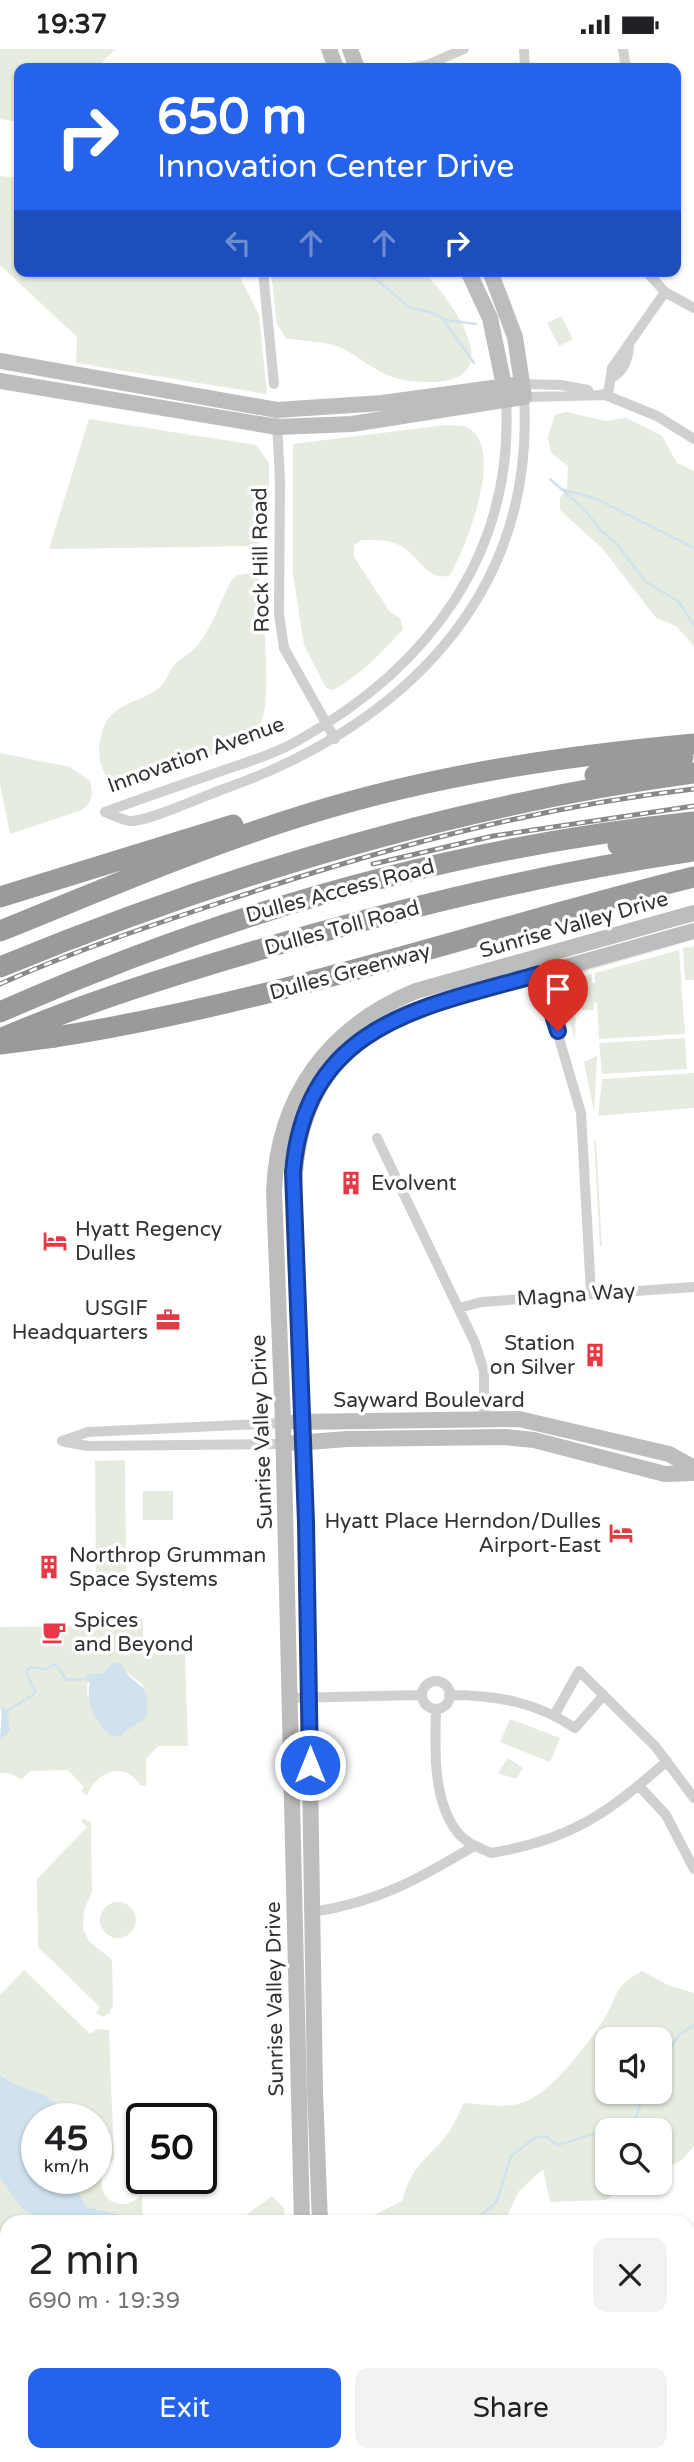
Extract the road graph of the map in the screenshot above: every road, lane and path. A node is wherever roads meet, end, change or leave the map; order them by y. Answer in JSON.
{"nodes":[{"id":1,"x":464,"y":49,"type":"edge"},
{"id":2,"x":434,"y":63,"type":"edge"},
{"id":3,"x":264,"y":277,"type":"edge"},
{"id":4,"x":471,"y":277,"type":"edge"},
{"id":5,"x":493,"y":277,"type":"edge"},
{"id":6,"x":651,"y":277,"type":"edge"},
{"id":7,"x":665,"y":292,"type":"junction"},
{"id":8,"x":694,"y":308,"type":"edge"},
{"id":9,"x":0,"y":361,"type":"edge"},
{"id":10,"x":0,"y":381,"type":"edge"},
{"id":11,"x":274,"y":384,"type":"dead end"},
{"id":12,"x":523,"y":390,"type":"junction"},
{"id":13,"x":505,"y":392,"type":"junction"},
{"id":14,"x":608,"y":395,"type":"junction"},
{"id":15,"x":277,"y":410,"type":"junction"},
{"id":16,"x":277,"y":427,"type":"junction"},
{"id":17,"x":694,"y":439,"type":"edge"},
{"id":18,"x":325,"y":723,"type":"junction"},
{"id":19,"x":335,"y":739,"type":"junction"},
{"id":20,"x":694,"y":744,"type":"edge"},
{"id":21,"x":694,"y":755,"type":"edge"},
{"id":22,"x":694,"y":773,"type":"edge"},
{"id":23,"x":342,"y":804,"type":"junction"},
{"id":24,"x":694,"y":822,"type":"edge"},
{"id":25,"x":694,"y":838,"type":"edge"},
{"id":26,"x":694,"y":851,"type":"edge"},
{"id":27,"x":318,"y":856,"type":"junction"},
{"id":28,"x":418,"y":869,"type":"junction"},
{"id":29,"x":694,"y":877,"type":"edge"},
{"id":30,"x":0,"y":897,"type":"edge"},
{"id":31,"x":694,"y":913,"type":"edge"},
{"id":32,"x":0,"y":930,"type":"edge"},
{"id":33,"x":694,"y":931,"type":"edge"},
{"id":34,"x":536,"y":957,"type":"junction"},
{"id":35,"x":0,"y":967,"type":"edge"},
{"id":36,"x":540,"y":974,"type":"junction"},
{"id":37,"x":127,"y":992,"type":"junction"},
{"id":38,"x":0,"y":1012,"type":"edge"},
{"id":39,"x":0,"y":1041,"type":"edge"},
{"id":40,"x":0,"y":1053,"type":"edge"},
{"id":41,"x":377,"y":1138,"type":"dead end"},
{"id":42,"x":694,"y":1287,"type":"edge"},
{"id":43,"x":591,"y":1293,"type":"junction"},
{"id":44,"x":459,"y":1308,"type":"junction"},
{"id":45,"x":484,"y":1418,"type":"junction"},
{"id":46,"x":303,"y":1422,"type":"junction"},
{"id":47,"x":283,"y":1423,"type":"junction"},
{"id":48,"x":346,"y":1439,"type":"junction"},
{"id":49,"x":304,"y":1442,"type":"junction"},
{"id":50,"x":284,"y":1444,"type":"junction"},
{"id":51,"x":694,"y":1468,"type":"edge"},
{"id":52,"x":694,"y":1473,"type":"edge"},
{"id":53,"x":306,"y":1522,"type":"junction"},
{"id":54,"x":422,"y":1695,"type":"junction"},
{"id":55,"x":449,"y":1695,"type":"junction"},
{"id":56,"x":604,"y":1695,"type":"junction"},
{"id":57,"x":310,"y":1696,"type":"junction"},
{"id":58,"x":289,"y":1698,"type":"junction"},
{"id":59,"x":436,"y":1709,"type":"junction"},
{"id":60,"x":555,"y":1714,"type":"junction"},
{"id":61,"x":667,"y":1761,"type":"junction"},
{"id":62,"x":639,"y":1786,"type":"junction"},
{"id":63,"x":694,"y":1798,"type":"edge"},
{"id":64,"x":474,"y":1846,"type":"junction"},
{"id":65,"x":694,"y":1869,"type":"edge"},
{"id":66,"x":313,"y":1912,"type":"junction"},
{"id":67,"x":302,"y":2215,"type":"edge"},
{"id":68,"x":320,"y":2215,"type":"edge"}],
"edges":[{"from":1,"to":2,"type":"street"},
{"from":3,"to":11,"type":"street"},
{"from":4,"to":13,"type":"main road","name":"Innovation Avenue"},
{"from":5,"to":12,"type":"main road","name":"Innovation Avenue"},
{"from":6,"to":7,"type":"street"},
{"from":7,"to":8,"type":"street"},
{"from":7,"to":14,"type":"street"},
{"from":9,"to":15,"type":"main road"},
{"from":10,"to":16,"type":"main road"},
{"from":12,"to":13,"type":"main road"},
{"from":12,"to":14,"type":"street"},
{"from":12,"to":19,"type":"street","name":"Innovation Avenue"},
{"from":13,"to":15,"type":"main road"},
{"from":13,"to":16,"type":"main road"},
{"from":13,"to":18,"type":"street","name":"Innovation Avenue"},
{"from":14,"to":17,"type":"street"},
{"from":15,"to":16,"type":"street","name":"Rock Hill Road"},
{"from":16,"to":18,"type":"street","name":"Rock Hill Road"},
{"from":18,"to":19,"type":"street","name":"Rock Hill Road"},
{"from":18,"to":19,"type":"street","name":"Innovation Avenue"},
{"from":20,"to":23,"type":"highway"},
{"from":21,"to":27,"type":"highway"},
{"from":22,"to":27,"type":"highway","name":"Dulles Access Road"},
{"from":23,"to":30,"type":"highway"},
{"from":23,"to":32,"type":"highway"},
{"from":24,"to":28,"type":"highway","name":"Dulles Access Road"},
{"from":25,"to":28,"type":"highway"},
{"from":26,"to":37,"type":"highway","name":"Dulles Toll Road"},
{"from":27,"to":35,"type":"highway","name":"Dulles Access Road"},
{"from":28,"to":38,"type":"highway","name":"Dulles Access Road"},
{"from":29,"to":39,"type":"highway","name":"Dulles Greenway","bridge":true},
{"from":31,"to":34,"type":"main road","name":"Sunrise Valley Drive"},
{"from":33,"to":36,"type":"main road","name":"Sunrise Valley Drive"},
{"from":34,"to":36,"type":"street"},
{"from":34,"to":47,"type":"main road","name":"Sunrise Valley Drive"},
{"from":36,"to":43,"type":"street"},
{"from":36,"to":46,"type":"main road","name":"Sunrise Valley Drive"},
{"from":37,"to":39,"type":"highway","name":"Dulles Toll Road"},
{"from":37,"to":40,"type":"highway"},
{"from":41,"to":44,"type":"street"},
{"from":42,"to":43,"type":"street","name":"Magna Way"},
{"from":43,"to":44,"type":"street","name":"Magna Way"},
{"from":44,"to":45,"type":"street"},
{"from":45,"to":46,"type":"main road","name":"Sayward Boulevard"},
{"from":45,"to":51,"type":"main road","name":"Sayward Boulevard"},
{"from":46,"to":47,"type":"main road","name":"Sayward Boulevard"},
{"from":46,"to":49,"type":"main road","name":"Sunrise Valley Drive"},
{"from":47,"to":50,"type":"main road","name":"Sunrise Valley Drive"},
{"from":47,"to":50,"type":"street"},
{"from":48,"to":49,"type":"main road","name":"Sayward Boulevard"},
{"from":48,"to":52,"type":"main road","name":"Sayward Boulevard"},
{"from":48,"to":53,"type":"main road"},
{"from":49,"to":50,"type":"main road","name":"Sayward Boulevard"},
{"from":49,"to":53,"type":"main road","name":"Sunrise Valley Drive"},
{"from":50,"to":58,"type":"main road","name":"Sunrise Valley Drive"},
{"from":53,"to":57,"type":"main road","name":"Sunrise Valley Drive"},
{"from":54,"to":55,"type":"street"},
{"from":54,"to":57,"type":"street"},
{"from":54,"to":59,"type":"street"},
{"from":55,"to":59,"type":"street"},
{"from":55,"to":60,"type":"street"},
{"from":56,"to":60,"type":"street"},
{"from":56,"to":60,"type":"street"},
{"from":56,"to":61,"type":"street"},
{"from":57,"to":58,"type":"street"},
{"from":57,"to":66,"type":"main road","name":"Sunrise Valley Drive"},
{"from":58,"to":67,"type":"main road","name":"Sunrise Valley Drive"},
{"from":59,"to":64,"type":"street"},
{"from":61,"to":62,"type":"street"},
{"from":61,"to":63,"type":"street"},
{"from":62,"to":64,"type":"street"},
{"from":62,"to":65,"type":"street"},
{"from":64,"to":66,"type":"street"},
{"from":66,"to":68,"type":"main road","name":"Sunrise Valley Drive"}]}
